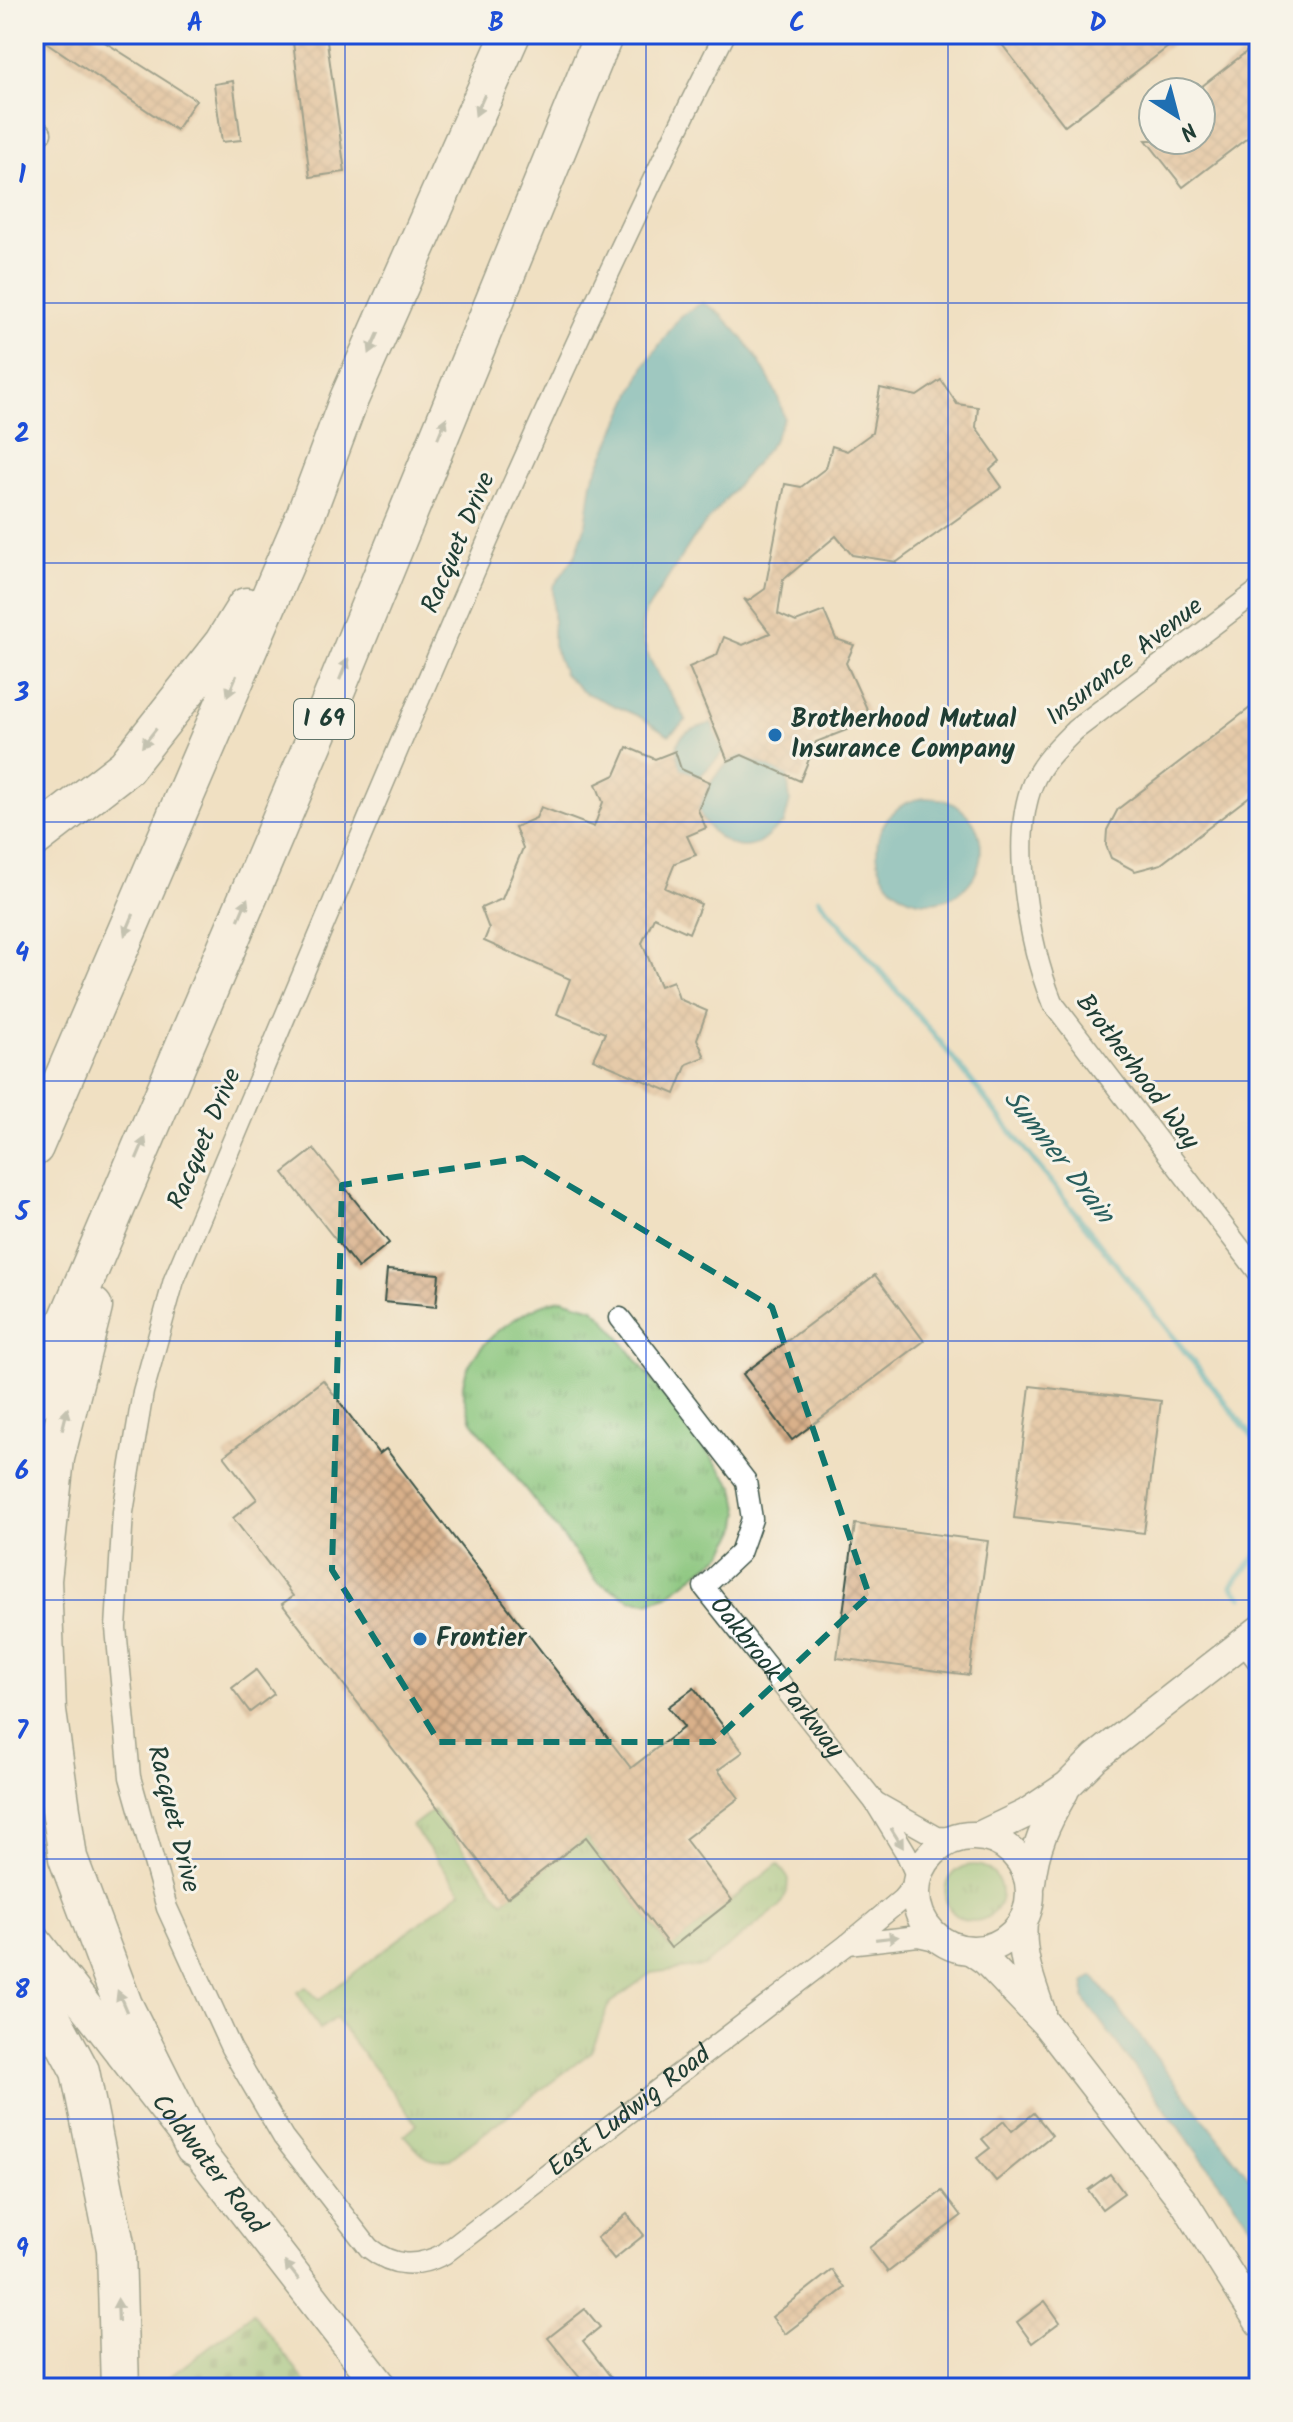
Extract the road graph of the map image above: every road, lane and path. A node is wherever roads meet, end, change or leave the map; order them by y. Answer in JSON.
{"nodes":[{"id":1,"x":511,"y":34,"type":"edge"},
{"id":2,"x":604,"y":34,"type":"edge"},
{"id":3,"x":725,"y":34,"type":"edge"},
{"id":4,"x":306,"y":514,"type":"junction"},
{"id":5,"x":1259,"y":590,"type":"edge"},
{"id":6,"x":1033,"y":784,"type":"joint"},
{"id":7,"x":34,"y":838,"type":"edge"},
{"id":8,"x":34,"y":1147,"type":"edge"},
{"id":9,"x":123,"y":1189,"type":"junction"},
{"id":10,"x":1259,"y":1273,"type":"edge"},
{"id":11,"x":620,"y":1318,"type":"dead end"},
{"id":12,"x":34,"y":1400,"type":"edge"},
{"id":13,"x":1254,"y":1645,"type":"edge"},
{"id":14,"x":1068,"y":1785,"type":"junction"},
{"id":15,"x":875,"y":1802,"type":"junction"},
{"id":16,"x":968,"y":1837,"type":"junction"},
{"id":17,"x":918,"y":1880,"type":"junction"},
{"id":18,"x":1030,"y":1887,"type":"junction"},
{"id":19,"x":1023,"y":1921,"type":"junction"},
{"id":20,"x":34,"y":1940,"type":"edge"},
{"id":21,"x":848,"y":1944,"type":"junction"},
{"id":22,"x":957,"y":1946,"type":"junction"},
{"id":23,"x":34,"y":1985,"type":"edge"},
{"id":24,"x":1045,"y":2023,"type":"junction"},
{"id":25,"x":194,"y":2147,"type":"junction"},
{"id":26,"x":406,"y":2265,"type":"joint"},
{"id":27,"x":1259,"y":2322,"type":"edge"},
{"id":28,"x":120,"y":2388,"type":"edge"},
{"id":29,"x":382,"y":2388,"type":"edge"}],
"edges":[{"from":1,"to":4,"type":"highway","one_way":true},
{"from":9,"to":2,"type":"highway","number":"I 69","one_way":true},
{"from":3,"to":26,"type":"street","name":"Racquet Drive"},
{"from":4,"to":7,"type":"highway","one_way":true},
{"from":4,"to":8,"type":"highway","one_way":true},
{"from":5,"to":6,"type":"street","name":"Insurance Avenue"},
{"from":6,"to":10,"type":"street","name":"Brotherhood Way"},
{"from":9,"to":12,"type":"highway","number":"I 69"},
{"from":25,"to":9,"type":"highway","one_way":true},
{"from":11,"to":15,"type":"street","name":"Oakbrook Parkway"},
{"from":13,"to":14,"type":"main road"},
{"from":14,"to":16,"type":"main road"},
{"from":14,"to":18,"type":"main road"},
{"from":15,"to":16,"type":"street","name":"Oakbrook Parkway"},
{"from":15,"to":17,"type":"street","name":"Oakbrook Parkway","one_way":true},
{"from":16,"to":17,"type":"main road"},
{"from":16,"to":18,"type":"main road"},
{"from":17,"to":21,"type":"street","name":"East Ludwig Road"},
{"from":17,"to":22,"type":"main road"},
{"from":18,"to":19,"type":"main road"},
{"from":19,"to":22,"type":"main road"},
{"from":19,"to":24,"type":"main road"},
{"from":20,"to":25,"type":"main road","name":"Coldwater Road"},
{"from":21,"to":22,"type":"street","one_way":true},
{"from":21,"to":26,"type":"street","name":"East Ludwig Road"},
{"from":22,"to":24,"type":"main road"},
{"from":28,"to":23,"type":"highway","one_way":true},
{"from":24,"to":27,"type":"main road"},
{"from":29,"to":25,"type":"main road","name":"Coldwater Road","one_way":true}]}
